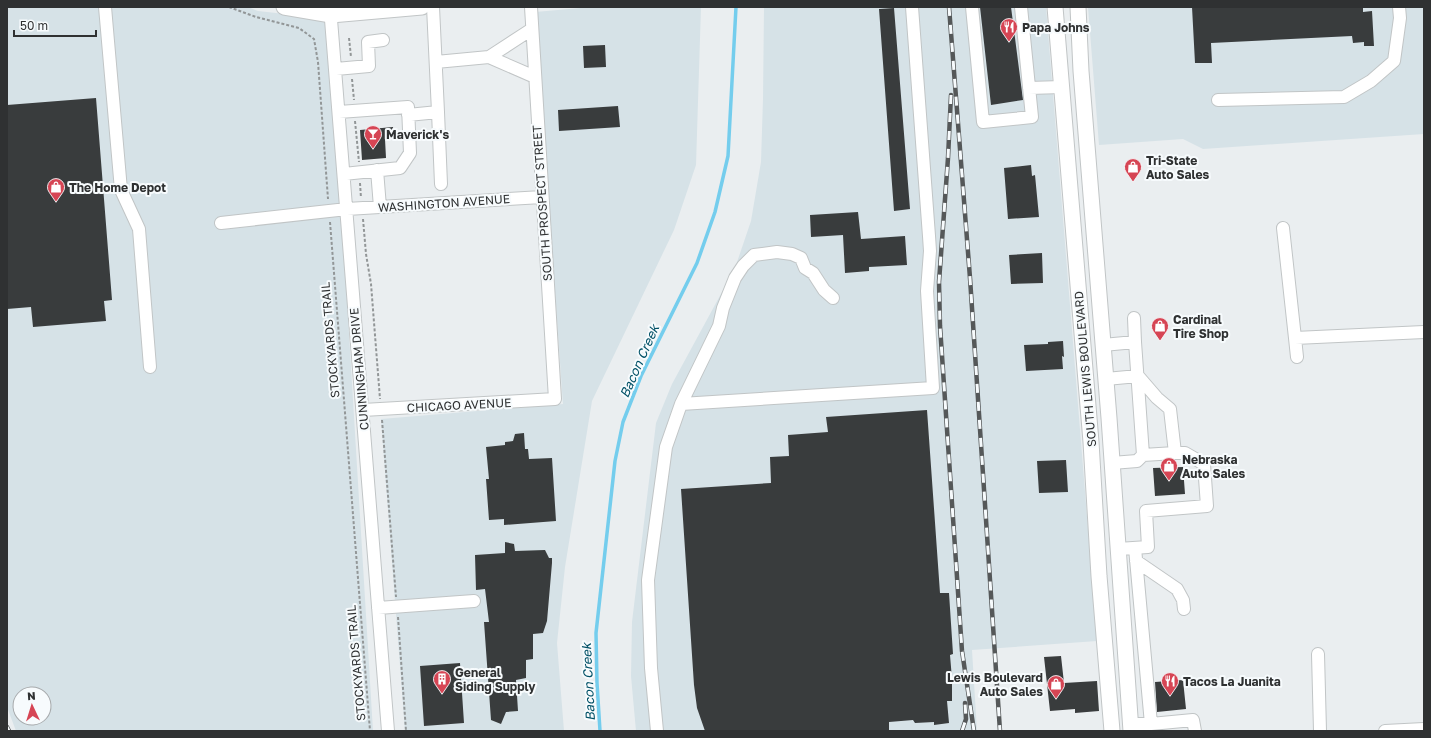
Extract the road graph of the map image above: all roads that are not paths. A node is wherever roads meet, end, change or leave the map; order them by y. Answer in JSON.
{"nodes":[{"id":1,"x":104,"y":7,"type":"edge"},
{"id":2,"x":284,"y":7,"type":"edge"},
{"id":3,"x":422,"y":7,"type":"edge"},
{"id":4,"x":433,"y":7,"type":"edge"},
{"id":5,"x":531,"y":7,"type":"edge"},
{"id":6,"x":912,"y":7,"type":"edge"},
{"id":7,"x":972,"y":7,"type":"edge"},
{"id":8,"x":1021,"y":7,"type":"edge"},
{"id":9,"x":1055,"y":7,"type":"edge"},
{"id":10,"x":1078,"y":7,"type":"edge"},
{"id":11,"x":1399,"y":7,"type":"edge"},
{"id":12,"x":331,"y":11,"type":"edge"},
{"id":13,"x":532,"y":29,"type":"junction"},
{"id":14,"x":383,"y":40,"type":"dead end"},
{"id":15,"x":489,"y":57,"type":"junction"},
{"id":16,"x":436,"y":62,"type":"junction"},
{"id":17,"x":336,"y":69,"type":"junction"},
{"id":18,"x":535,"y":77,"type":"junction"},
{"id":19,"x":1062,"y":87,"type":"junction"},
{"id":20,"x":1030,"y":88,"type":"junction"},
{"id":21,"x":1218,"y":100,"type":"dead end"},
{"id":22,"x":339,"y":112,"type":"junction"},
{"id":23,"x":438,"y":112,"type":"junction"},
{"id":24,"x":408,"y":115,"type":"junction"},
{"id":25,"x":377,"y":170,"type":"junction"},
{"id":26,"x":344,"y":174,"type":"junction"},
{"id":27,"x":442,"y":184,"type":"dead end"},
{"id":28,"x":542,"y":196,"type":"junction"},
{"id":29,"x":380,"y":207,"type":"junction"},
{"id":30,"x":346,"y":209,"type":"junction"},
{"id":31,"x":221,"y":223,"type":"dead end"},
{"id":32,"x":1283,"y":228,"type":"dead end"},
{"id":33,"x":832,"y":298,"type":"dead end"},
{"id":34,"x":1134,"y":318,"type":"dead end"},
{"id":35,"x":1424,"y":332,"type":"edge"},
{"id":36,"x":1295,"y":338,"type":"junction"},
{"id":37,"x":1135,"y":342,"type":"junction"},
{"id":38,"x":1103,"y":345,"type":"junction"},
{"id":39,"x":1297,"y":357,"type":"dead end"},
{"id":40,"x":150,"y":367,"type":"dead end"},
{"id":41,"x":1138,"y":376,"type":"junction"},
{"id":42,"x":1106,"y":379,"type":"junction"},
{"id":43,"x":554,"y":399,"type":"joint"},
{"id":44,"x":681,"y":404,"type":"junction"},
{"id":45,"x":363,"y":410,"type":"junction"},
{"id":46,"x":1175,"y":453,"type":"junction"},
{"id":47,"x":1143,"y":456,"type":"junction"},
{"id":48,"x":1112,"y":463,"type":"junction"},
{"id":49,"x":1135,"y":548,"type":"junction"},
{"id":50,"x":1118,"y":549,"type":"junction"},
{"id":51,"x":1136,"y":561,"type":"junction"},
{"id":52,"x":474,"y":601,"type":"dead end"},
{"id":53,"x":378,"y":608,"type":"junction"},
{"id":54,"x":1184,"y":609,"type":"dead end"},
{"id":55,"x":1318,"y":654,"type":"dead end"},
{"id":56,"x":1128,"y":683,"type":"junction"},
{"id":57,"x":1147,"y":683,"type":"junction"},
{"id":58,"x":1151,"y":724,"type":"junction"},
{"id":59,"x":1131,"y":728,"type":"edge"},
{"id":60,"x":1424,"y":729,"type":"edge"},
{"id":61,"x":388,"y":731,"type":"edge"},
{"id":62,"x":657,"y":731,"type":"edge"},
{"id":63,"x":1112,"y":731,"type":"edge"},
{"id":64,"x":1194,"y":731,"type":"edge"},
{"id":65,"x":1320,"y":731,"type":"edge"},
{"id":66,"x":1384,"y":731,"type":"edge"}],
"edges":[{"from":1,"to":40,"type":"street"},
{"from":2,"to":12,"type":"main road"},
{"from":3,"to":12,"type":"main road"},
{"from":4,"to":16,"type":"street"},
{"from":5,"to":13,"type":"street","name":"SOUTH PROSPECT STREET"},
{"from":6,"to":44,"type":"street"},
{"from":7,"to":20,"type":"street"},
{"from":8,"to":20,"type":"street"},
{"from":9,"to":19,"type":"main road","name":"SOUTH LEWIS BOULEVARD"},
{"from":10,"to":38,"type":"main road","name":"SOUTH LEWIS BOULEVARD"},
{"from":11,"to":21,"type":"street"},
{"from":12,"to":17,"type":"street","name":"CUNNINGHAM DRIVE"},
{"from":13,"to":15,"type":"street"},
{"from":13,"to":18,"type":"street","name":"SOUTH PROSPECT STREET"},
{"from":14,"to":17,"type":"street"},
{"from":15,"to":16,"type":"street"},
{"from":15,"to":18,"type":"street"},
{"from":16,"to":23,"type":"street"},
{"from":17,"to":22,"type":"street","name":"CUNNINGHAM DRIVE"},
{"from":18,"to":28,"type":"street","name":"SOUTH PROSPECT STREET"},
{"from":19,"to":20,"type":"street"},
{"from":19,"to":63,"type":"main road","name":"SOUTH LEWIS BOULEVARD"},
{"from":22,"to":24,"type":"street"},
{"from":22,"to":26,"type":"street","name":"CUNNINGHAM DRIVE"},
{"from":23,"to":24,"type":"street"},
{"from":23,"to":27,"type":"street"},
{"from":24,"to":25,"type":"street"},
{"from":25,"to":26,"type":"street"},
{"from":25,"to":29,"type":"street"},
{"from":26,"to":30,"type":"street","name":"CUNNINGHAM DRIVE"},
{"from":28,"to":29,"type":"street","name":"WASHINGTON AVENUE"},
{"from":28,"to":43,"type":"street","name":"SOUTH PROSPECT STREET"},
{"from":29,"to":30,"type":"street","name":"WASHINGTON AVENUE"},
{"from":30,"to":31,"type":"street","name":"WASHINGTON AVENUE"},
{"from":30,"to":45,"type":"street","name":"CUNNINGHAM DRIVE"},
{"from":32,"to":36,"type":"street"},
{"from":33,"to":44,"type":"street"},
{"from":34,"to":37,"type":"street"},
{"from":35,"to":36,"type":"street"},
{"from":36,"to":39,"type":"street"},
{"from":37,"to":38,"type":"street"},
{"from":37,"to":41,"type":"street"},
{"from":38,"to":42,"type":"main road","name":"SOUTH LEWIS BOULEVARD"},
{"from":41,"to":42,"type":"street"},
{"from":41,"to":46,"type":"street"},
{"from":41,"to":47,"type":"street"},
{"from":42,"to":48,"type":"main road","name":"SOUTH LEWIS BOULEVARD"},
{"from":43,"to":45,"type":"street","name":"CHICAGO AVENUE"},
{"from":44,"to":62,"type":"street"},
{"from":45,"to":53,"type":"street","name":"CUNNINGHAM DRIVE"},
{"from":46,"to":47,"type":"street"},
{"from":46,"to":49,"type":"street"},
{"from":47,"to":48,"type":"street"},
{"from":48,"to":50,"type":"main road","name":"SOUTH LEWIS BOULEVARD"},
{"from":49,"to":50,"type":"street"},
{"from":49,"to":51,"type":"street"},
{"from":50,"to":56,"type":"main road","name":"SOUTH LEWIS BOULEVARD"},
{"from":51,"to":54,"type":"street"},
{"from":51,"to":57,"type":"street"},
{"from":52,"to":53,"type":"street"},
{"from":53,"to":61,"type":"street","name":"CUNNINGHAM DRIVE"},
{"from":55,"to":65,"type":"street"},
{"from":56,"to":57,"type":"street"},
{"from":56,"to":59,"type":"main road","name":"SOUTH LEWIS BOULEVARD"},
{"from":57,"to":58,"type":"street"},
{"from":58,"to":59,"type":"street"},
{"from":58,"to":64,"type":"street"},
{"from":60,"to":66,"type":"street"}]}
